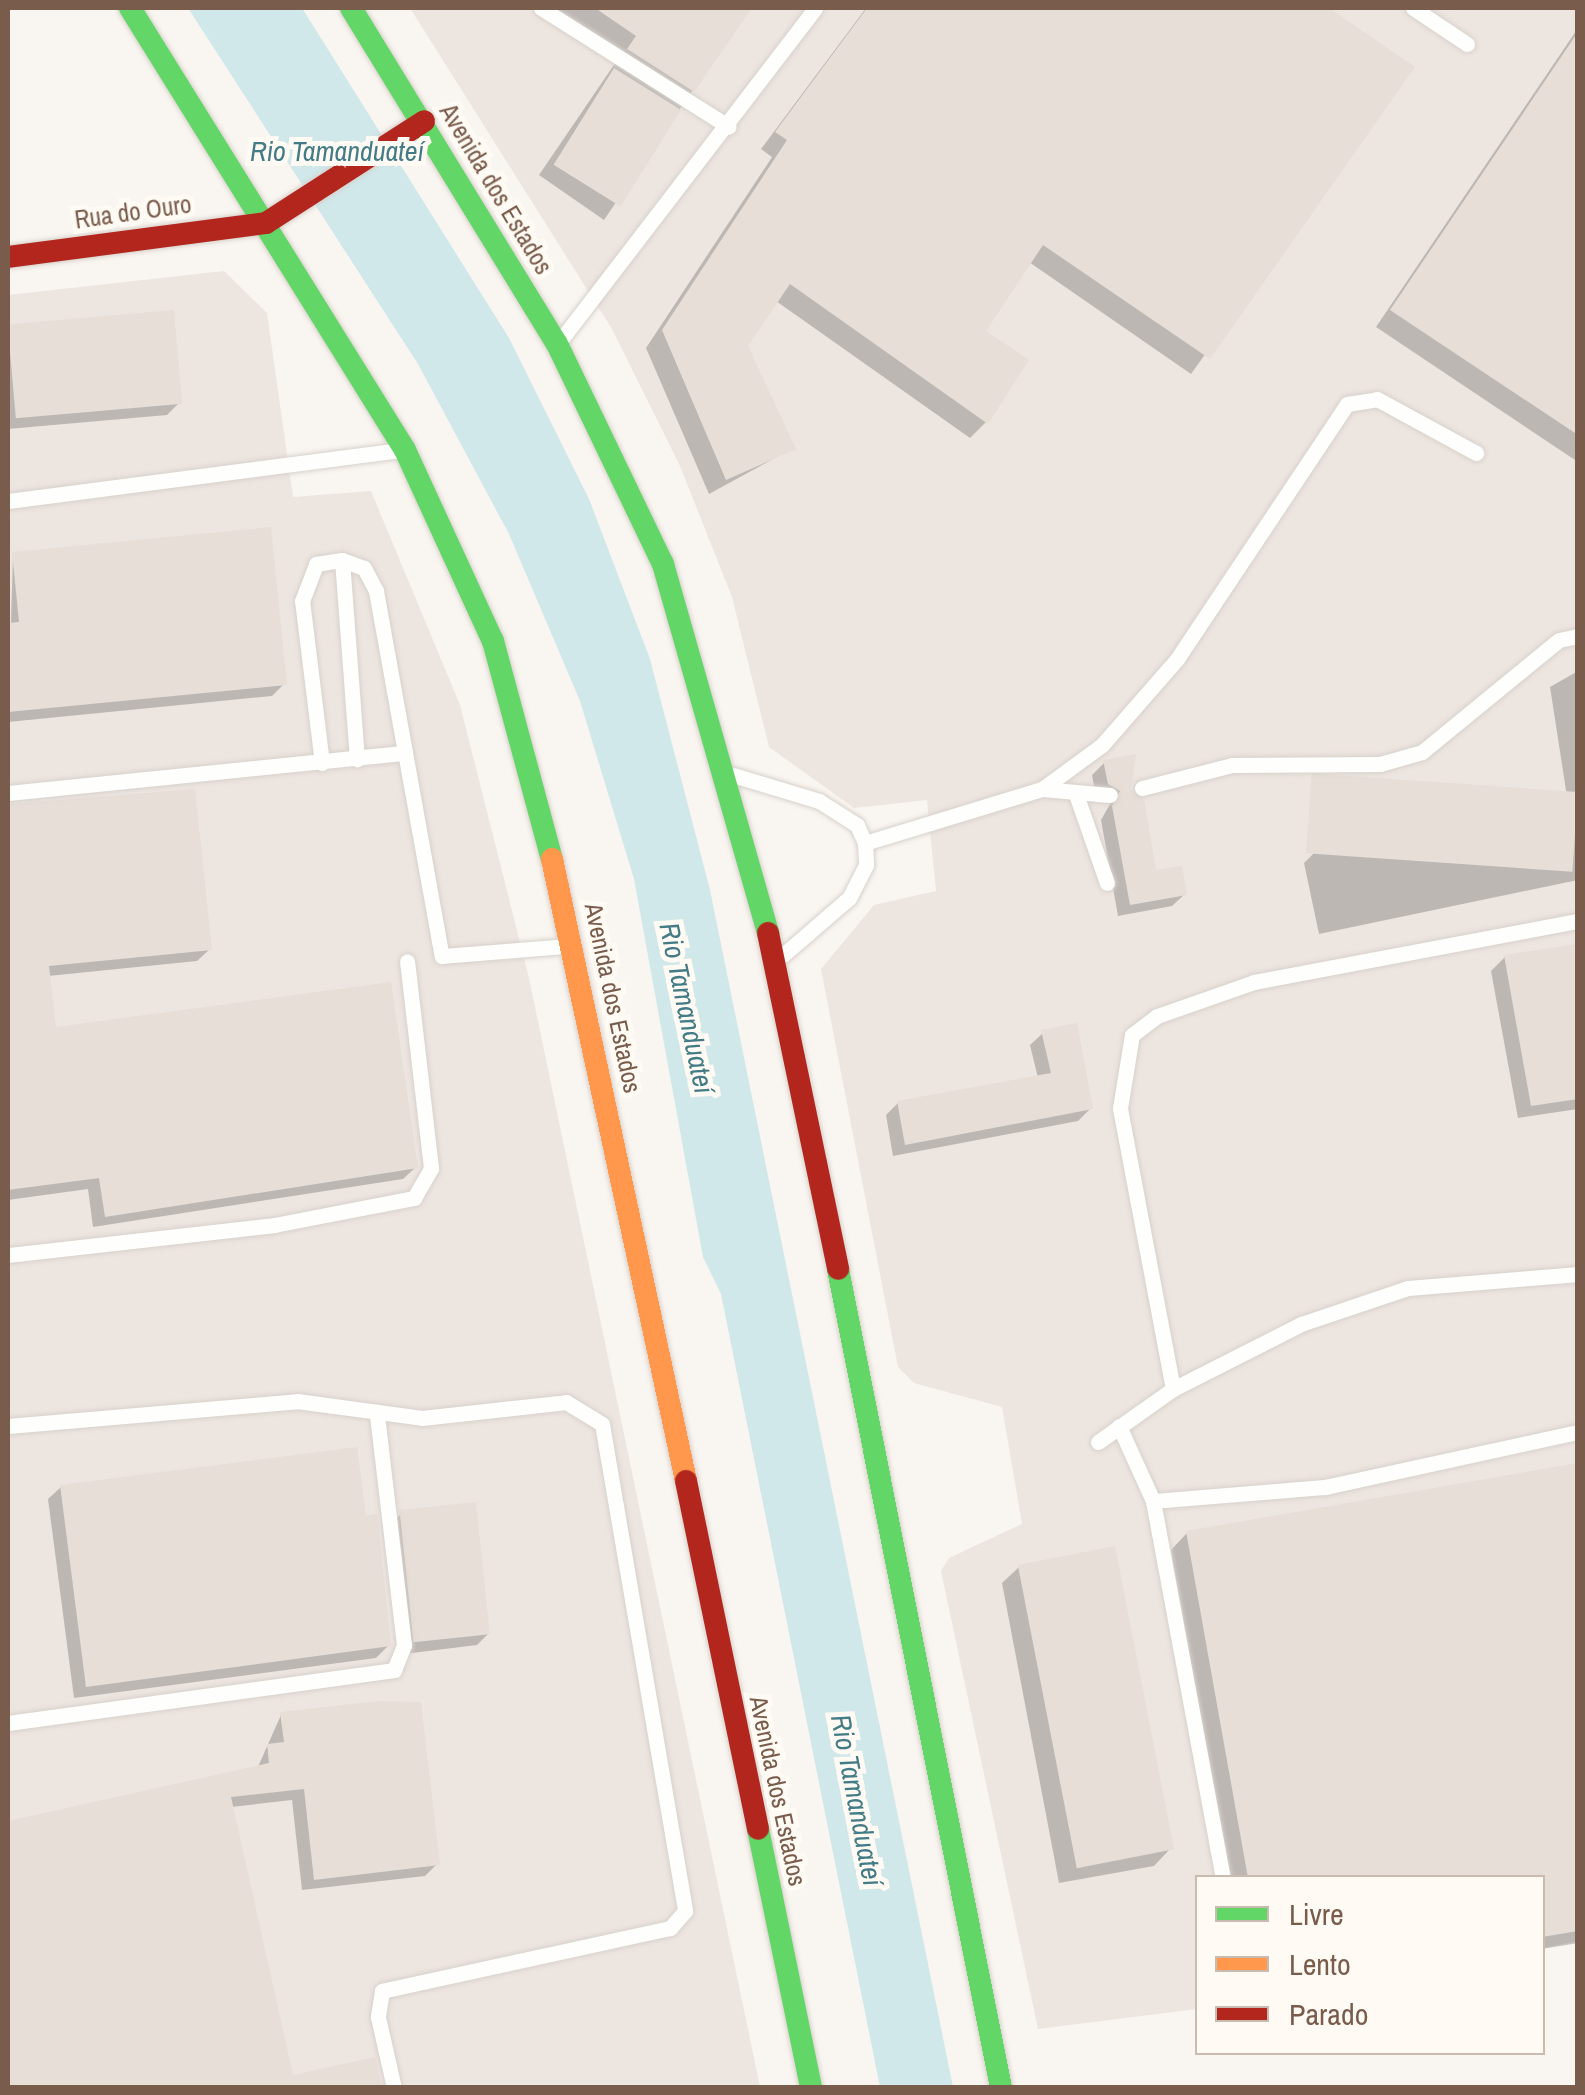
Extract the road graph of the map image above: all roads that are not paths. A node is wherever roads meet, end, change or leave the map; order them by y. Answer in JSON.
{"nodes":[{"id":1,"x":130,"y":8,"type":"edge"},
{"id":2,"x":351,"y":8,"type":"edge"},
{"id":3,"x":541,"y":8,"type":"edge"},
{"id":4,"x":815,"y":8,"type":"edge"},
{"id":5,"x":1413,"y":8,"type":"edge"},
{"id":6,"x":1468,"y":44,"type":"dead end"},
{"id":7,"x":424,"y":121,"type":"junction"},
{"id":8,"x":728,"y":127,"type":"junction"},
{"id":9,"x":266,"y":222,"type":"junction"},
{"id":10,"x":8,"y":257,"type":"edge"},
{"id":11,"x":557,"y":344,"type":"junction"},
{"id":12,"x":405,"y":450,"type":"junction"},
{"id":13,"x":1476,"y":453,"type":"dead end"},
{"id":14,"x":8,"y":501,"type":"edge"},
{"id":15,"x":342,"y":560,"type":"junction"},
{"id":16,"x":1578,"y":636,"type":"edge"},
{"id":17,"x":405,"y":752,"type":"junction"},
{"id":18,"x":357,"y":759,"type":"junction"},
{"id":19,"x":322,"y":764,"type":"junction"},
{"id":20,"x":725,"y":773,"type":"junction"},
{"id":21,"x":1142,"y":788,"type":"dead end"},
{"id":22,"x":1042,"y":789,"type":"junction"},
{"id":23,"x":8,"y":794,"type":"edge"},
{"id":24,"x":1110,"y":795,"type":"dead end"},
{"id":25,"x":1077,"y":797,"type":"junction"},
{"id":26,"x":865,"y":843,"type":"junction"},
{"id":27,"x":1108,"y":884,"type":"dead end"},
{"id":28,"x":1578,"y":921,"type":"edge"},
{"id":29,"x":576,"y":946,"type":"junction"},
{"id":30,"x":776,"y":960,"type":"junction"},
{"id":31,"x":407,"y":961,"type":"dead end"},
{"id":32,"x":8,"y":1256,"type":"edge"},
{"id":33,"x":1578,"y":1274,"type":"edge"},
{"id":34,"x":1173,"y":1389,"type":"junction"},
{"id":35,"x":378,"y":1414,"type":"junction"},
{"id":36,"x":8,"y":1426,"type":"edge"},
{"id":37,"x":1119,"y":1426,"type":"junction"},
{"id":38,"x":1578,"y":1432,"type":"edge"},
{"id":39,"x":1098,"y":1442,"type":"dead end"},
{"id":40,"x":1153,"y":1501,"type":"junction"},
{"id":41,"x":8,"y":1723,"type":"edge"},
{"id":42,"x":1223,"y":1875,"type":"edge"},
{"id":43,"x":394,"y":2088,"type":"edge"},
{"id":44,"x":811,"y":2088,"type":"edge"},
{"id":45,"x":1001,"y":2088,"type":"edge"}],
"edges":[{"from":1,"to":9,"type":"main road","name":"Avenida dos Estados"},
{"from":2,"to":7,"type":"main road","name":"Avenida dos Estados"},
{"from":3,"to":8,"type":"lane"},
{"from":4,"to":8,"type":"lane"},
{"from":5,"to":6,"type":"lane"},
{"from":7,"to":9,"type":"main road"},
{"from":7,"to":11,"type":"main road","name":"Avenida dos Estados"},
{"from":8,"to":11,"type":"lane"},
{"from":9,"to":10,"type":"main road","name":"Rua do Ouro"},
{"from":9,"to":12,"type":"main road","name":"Avenida dos Estados"},
{"from":11,"to":20,"type":"main road","name":"Avenida dos Estados"},
{"from":12,"to":14,"type":"lane"},
{"from":12,"to":29,"type":"main road","name":"Avenida dos Estados"},
{"from":13,"to":22,"type":"lane"},
{"from":15,"to":17,"type":"lane"},
{"from":15,"to":18,"type":"lane"},
{"from":15,"to":19,"type":"lane"},
{"from":16,"to":21,"type":"lane"},
{"from":17,"to":18,"type":"lane"},
{"from":17,"to":29,"type":"lane"},
{"from":18,"to":19,"type":"lane"},
{"from":19,"to":23,"type":"lane"},
{"from":20,"to":26,"type":"lane"},
{"from":20,"to":30,"type":"main road","name":"Avenida dos Estados"},
{"from":22,"to":25,"type":"lane"},
{"from":22,"to":26,"type":"lane"},
{"from":24,"to":25,"type":"lane"},
{"from":25,"to":27,"type":"lane"},
{"from":26,"to":30,"type":"lane"},
{"from":28,"to":34,"type":"lane"},
{"from":29,"to":44,"type":"main road","name":"Avenida dos Estados"},
{"from":30,"to":45,"type":"main road","name":"Avenida dos Estados"},
{"from":31,"to":32,"type":"lane"},
{"from":33,"to":34,"type":"lane"},
{"from":34,"to":37,"type":"lane"},
{"from":35,"to":36,"type":"lane"},
{"from":35,"to":41,"type":"lane"},
{"from":35,"to":43,"type":"lane"},
{"from":37,"to":39,"type":"lane"},
{"from":37,"to":40,"type":"lane"},
{"from":38,"to":40,"type":"lane"},
{"from":40,"to":42,"type":"lane"}]}
